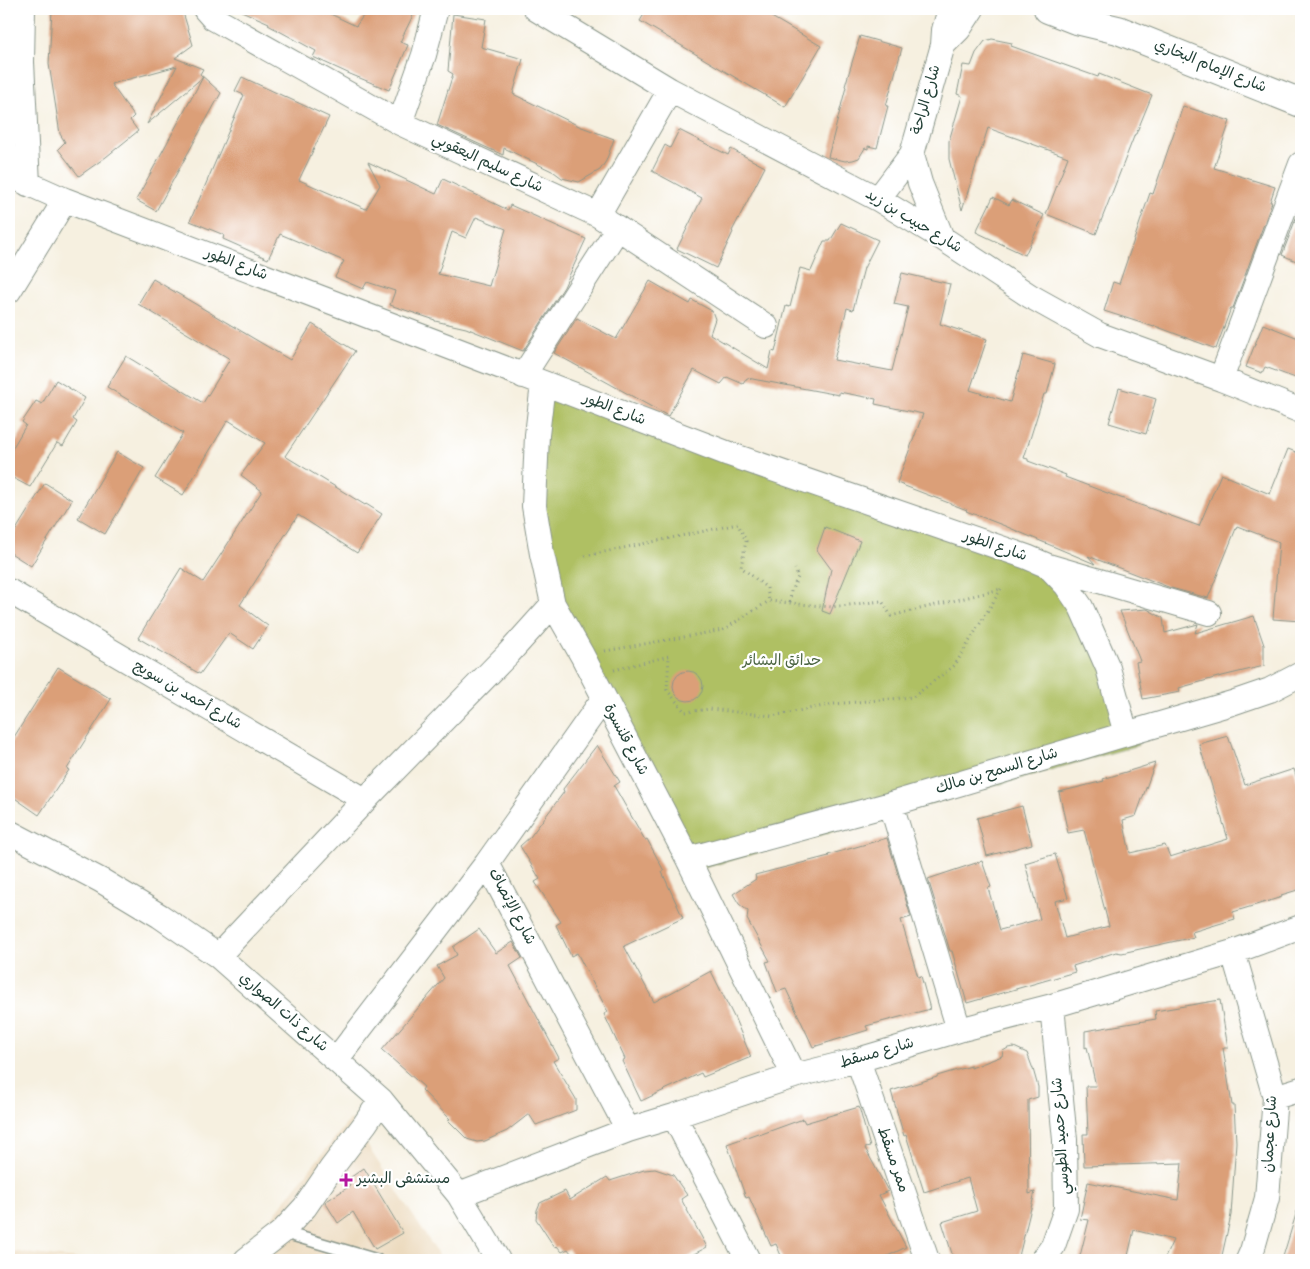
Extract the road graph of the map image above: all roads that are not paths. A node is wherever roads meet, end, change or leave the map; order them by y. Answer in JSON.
{"nodes":[{"id":1,"x":23,"y":9,"type":"edge"},
{"id":2,"x":205,"y":9,"type":"edge"},
{"id":3,"x":436,"y":9,"type":"edge"},
{"id":4,"x":536,"y":9,"type":"edge"},
{"id":5,"x":950,"y":9,"type":"edge"},
{"id":6,"x":972,"y":9,"type":"edge"},
{"id":7,"x":1048,"y":9,"type":"edge"},
{"id":8,"x":1088,"y":9,"type":"edge"},
{"id":9,"x":1118,"y":30,"type":"junction"},
{"id":10,"x":943,"y":45,"type":"junction"},
{"id":11,"x":670,"y":90,"type":"junction"},
{"id":12,"x":1301,"y":103,"type":"edge"},
{"id":13,"x":400,"y":123,"type":"junction"},
{"id":14,"x":912,"y":154,"type":"junction"},
{"id":15,"x":1301,"y":164,"type":"edge"},
{"id":16,"x":19,"y":179,"type":"edge"},
{"id":17,"x":878,"y":199,"type":"junction"},
{"id":18,"x":65,"y":200,"type":"junction"},
{"id":19,"x":598,"y":215,"type":"junction"},
{"id":20,"x":618,"y":228,"type":"junction"},
{"id":21,"x":942,"y":238,"type":"junction"},
{"id":22,"x":9,"y":291,"type":"edge"},
{"id":23,"x":766,"y":326,"type":"dead end"},
{"id":24,"x":1221,"y":379,"type":"junction"},
{"id":25,"x":533,"y":380,"type":"junction"},
{"id":26,"x":1301,"y":411,"type":"edge"},
{"id":27,"x":1048,"y":566,"type":"junction"},
{"id":28,"x":9,"y":591,"type":"edge"},
{"id":29,"x":553,"y":604,"type":"junction"},
{"id":30,"x":1209,"y":613,"type":"dead end"},
{"id":31,"x":1301,"y":674,"type":"edge"},
{"id":32,"x":604,"y":698,"type":"junction"},
{"id":33,"x":1126,"y":734,"type":"junction"},
{"id":34,"x":366,"y":800,"type":"junction"},
{"id":35,"x":891,"y":804,"type":"junction"},
{"id":36,"x":9,"y":832,"type":"edge"},
{"id":37,"x":688,"y":859,"type":"junction"},
{"id":38,"x":487,"y":863,"type":"junction"},
{"id":39,"x":1301,"y":928,"type":"edge"},
{"id":40,"x":1232,"y":952,"type":"junction"},
{"id":41,"x":218,"y":956,"type":"junction"},
{"id":42,"x":1052,"y":1006,"type":"junction"},
{"id":43,"x":959,"y":1030,"type":"junction"},
{"id":44,"x":336,"y":1060,"type":"junction"},
{"id":45,"x":858,"y":1060,"type":"junction"},
{"id":46,"x":794,"y":1076,"type":"junction"},
{"id":47,"x":1301,"y":1089,"type":"edge"},
{"id":48,"x":1276,"y":1097,"type":"junction"},
{"id":49,"x":381,"y":1100,"type":"junction"},
{"id":50,"x":674,"y":1116,"type":"junction"},
{"id":51,"x":628,"y":1130,"type":"junction"},
{"id":52,"x":459,"y":1195,"type":"junction"},
{"id":53,"x":282,"y":1232,"type":"junction"},
{"id":54,"x":373,"y":1259,"type":"edge"},
{"id":55,"x":246,"y":1260,"type":"edge"},
{"id":56,"x":498,"y":1260,"type":"edge"},
{"id":57,"x":748,"y":1260,"type":"edge"},
{"id":58,"x":927,"y":1260,"type":"edge"},
{"id":59,"x":1042,"y":1260,"type":"edge"},
{"id":60,"x":1248,"y":1260,"type":"edge"}],
"edges":[{"from":1,"to":16,"type":"street"},
{"from":2,"to":13,"type":"street","name":"شارع سليم اليعقوبي"},
{"from":3,"to":13,"type":"street"},
{"from":4,"to":11,"type":"street","name":"شارع حبيب بن زيد"},
{"from":5,"to":10,"type":"street","name":"شارع الراحة"},
{"from":6,"to":10,"type":"street","name":"شارع الراحة"},
{"from":7,"to":9,"type":"street","name":"شارع الإمام البخاري"},
{"from":8,"to":9,"type":"street","name":"شارع الإمام البخاري"},
{"from":9,"to":12,"type":"street","name":"شارع الإمام البخاري"},
{"from":10,"to":14,"type":"street","name":"شارع الراحة"},
{"from":11,"to":17,"type":"street","name":"شارع حبيب بن زيد"},
{"from":11,"to":19,"type":"street"},
{"from":13,"to":19,"type":"street","name":"شارع سليم اليعقوبي"},
{"from":14,"to":17,"type":"street","name":"شارع الراحة"},
{"from":14,"to":21,"type":"street","name":"شارع الراحة"},
{"from":15,"to":24,"type":"street"},
{"from":16,"to":18,"type":"street","name":"شارع الطور"},
{"from":17,"to":21,"type":"street","name":"شارع حبيب بن زيد"},
{"from":18,"to":22,"type":"street"},
{"from":18,"to":25,"type":"street","name":"شارع الطور"},
{"from":19,"to":20,"type":"street","name":"شارع سليم اليعقوبي"},
{"from":20,"to":23,"type":"street","name":"شارع سليم اليعقوبي"},
{"from":20,"to":25,"type":"street"},
{"from":21,"to":24,"type":"street","name":"شارع حبيب بن زيد"},
{"from":24,"to":26,"type":"street","name":"شارع حبيب بن زيد"},
{"from":25,"to":27,"type":"street","name":"شارع الطور"},
{"from":25,"to":29,"type":"street","name":"شارع قلنسوة"},
{"from":27,"to":30,"type":"street"},
{"from":27,"to":33,"type":"street","name":"شارع الطور"},
{"from":28,"to":34,"type":"street","name":"شارع أحمد بن سويج"},
{"from":29,"to":32,"type":"street","name":"شارع قلنسوة"},
{"from":29,"to":34,"type":"street"},
{"from":31,"to":33,"type":"street","name":"شارع السمح بن مالك"},
{"from":32,"to":37,"type":"street","name":"شارع قلنسوة"},
{"from":32,"to":38,"type":"street","name":"شارع الإتصاف"},
{"from":33,"to":35,"type":"street","name":"شارع السمح بن مالك"},
{"from":34,"to":41,"type":"street"},
{"from":35,"to":37,"type":"street","name":"شارع السمح بن مالك"},
{"from":35,"to":43,"type":"street"},
{"from":36,"to":41,"type":"street","name":"شارع ذات الصواري"},
{"from":37,"to":46,"type":"street","name":"شارع قلنسوة"},
{"from":38,"to":44,"type":"street"},
{"from":38,"to":51,"type":"street","name":"شارع الإتصاف"},
{"from":39,"to":40,"type":"street","name":"شارع مسقط"},
{"from":40,"to":42,"type":"street","name":"شارع مسقط"},
{"from":40,"to":48,"type":"street","name":"شارع عجمان"},
{"from":41,"to":44,"type":"street","name":"شارع ذات الصواري"},
{"from":42,"to":43,"type":"street","name":"شارع مسقط"},
{"from":42,"to":59,"type":"street","name":"شارع حميد الطوسي"},
{"from":43,"to":45,"type":"street","name":"شارع مسقط"},
{"from":44,"to":49,"type":"street","name":"شارع ذات الصواري"},
{"from":45,"to":46,"type":"street","name":"شارع مسقط"},
{"from":45,"to":58,"type":"street","name":"ممر مسقط"},
{"from":46,"to":50,"type":"street","name":"شارع مسقط"},
{"from":47,"to":48,"type":"street"},
{"from":48,"to":60,"type":"street","name":"شارع عجمان"},
{"from":49,"to":52,"type":"street","name":"شارع ذات الصواري"},
{"from":49,"to":53,"type":"street"},
{"from":50,"to":51,"type":"street","name":"شارع مسقط"},
{"from":50,"to":57,"type":"street"},
{"from":51,"to":52,"type":"street","name":"شارع مسقط"},
{"from":52,"to":56,"type":"street","name":"شارع ذات الصواري"},
{"from":53,"to":54,"type":"lane"},
{"from":53,"to":55,"type":"street"}]}
